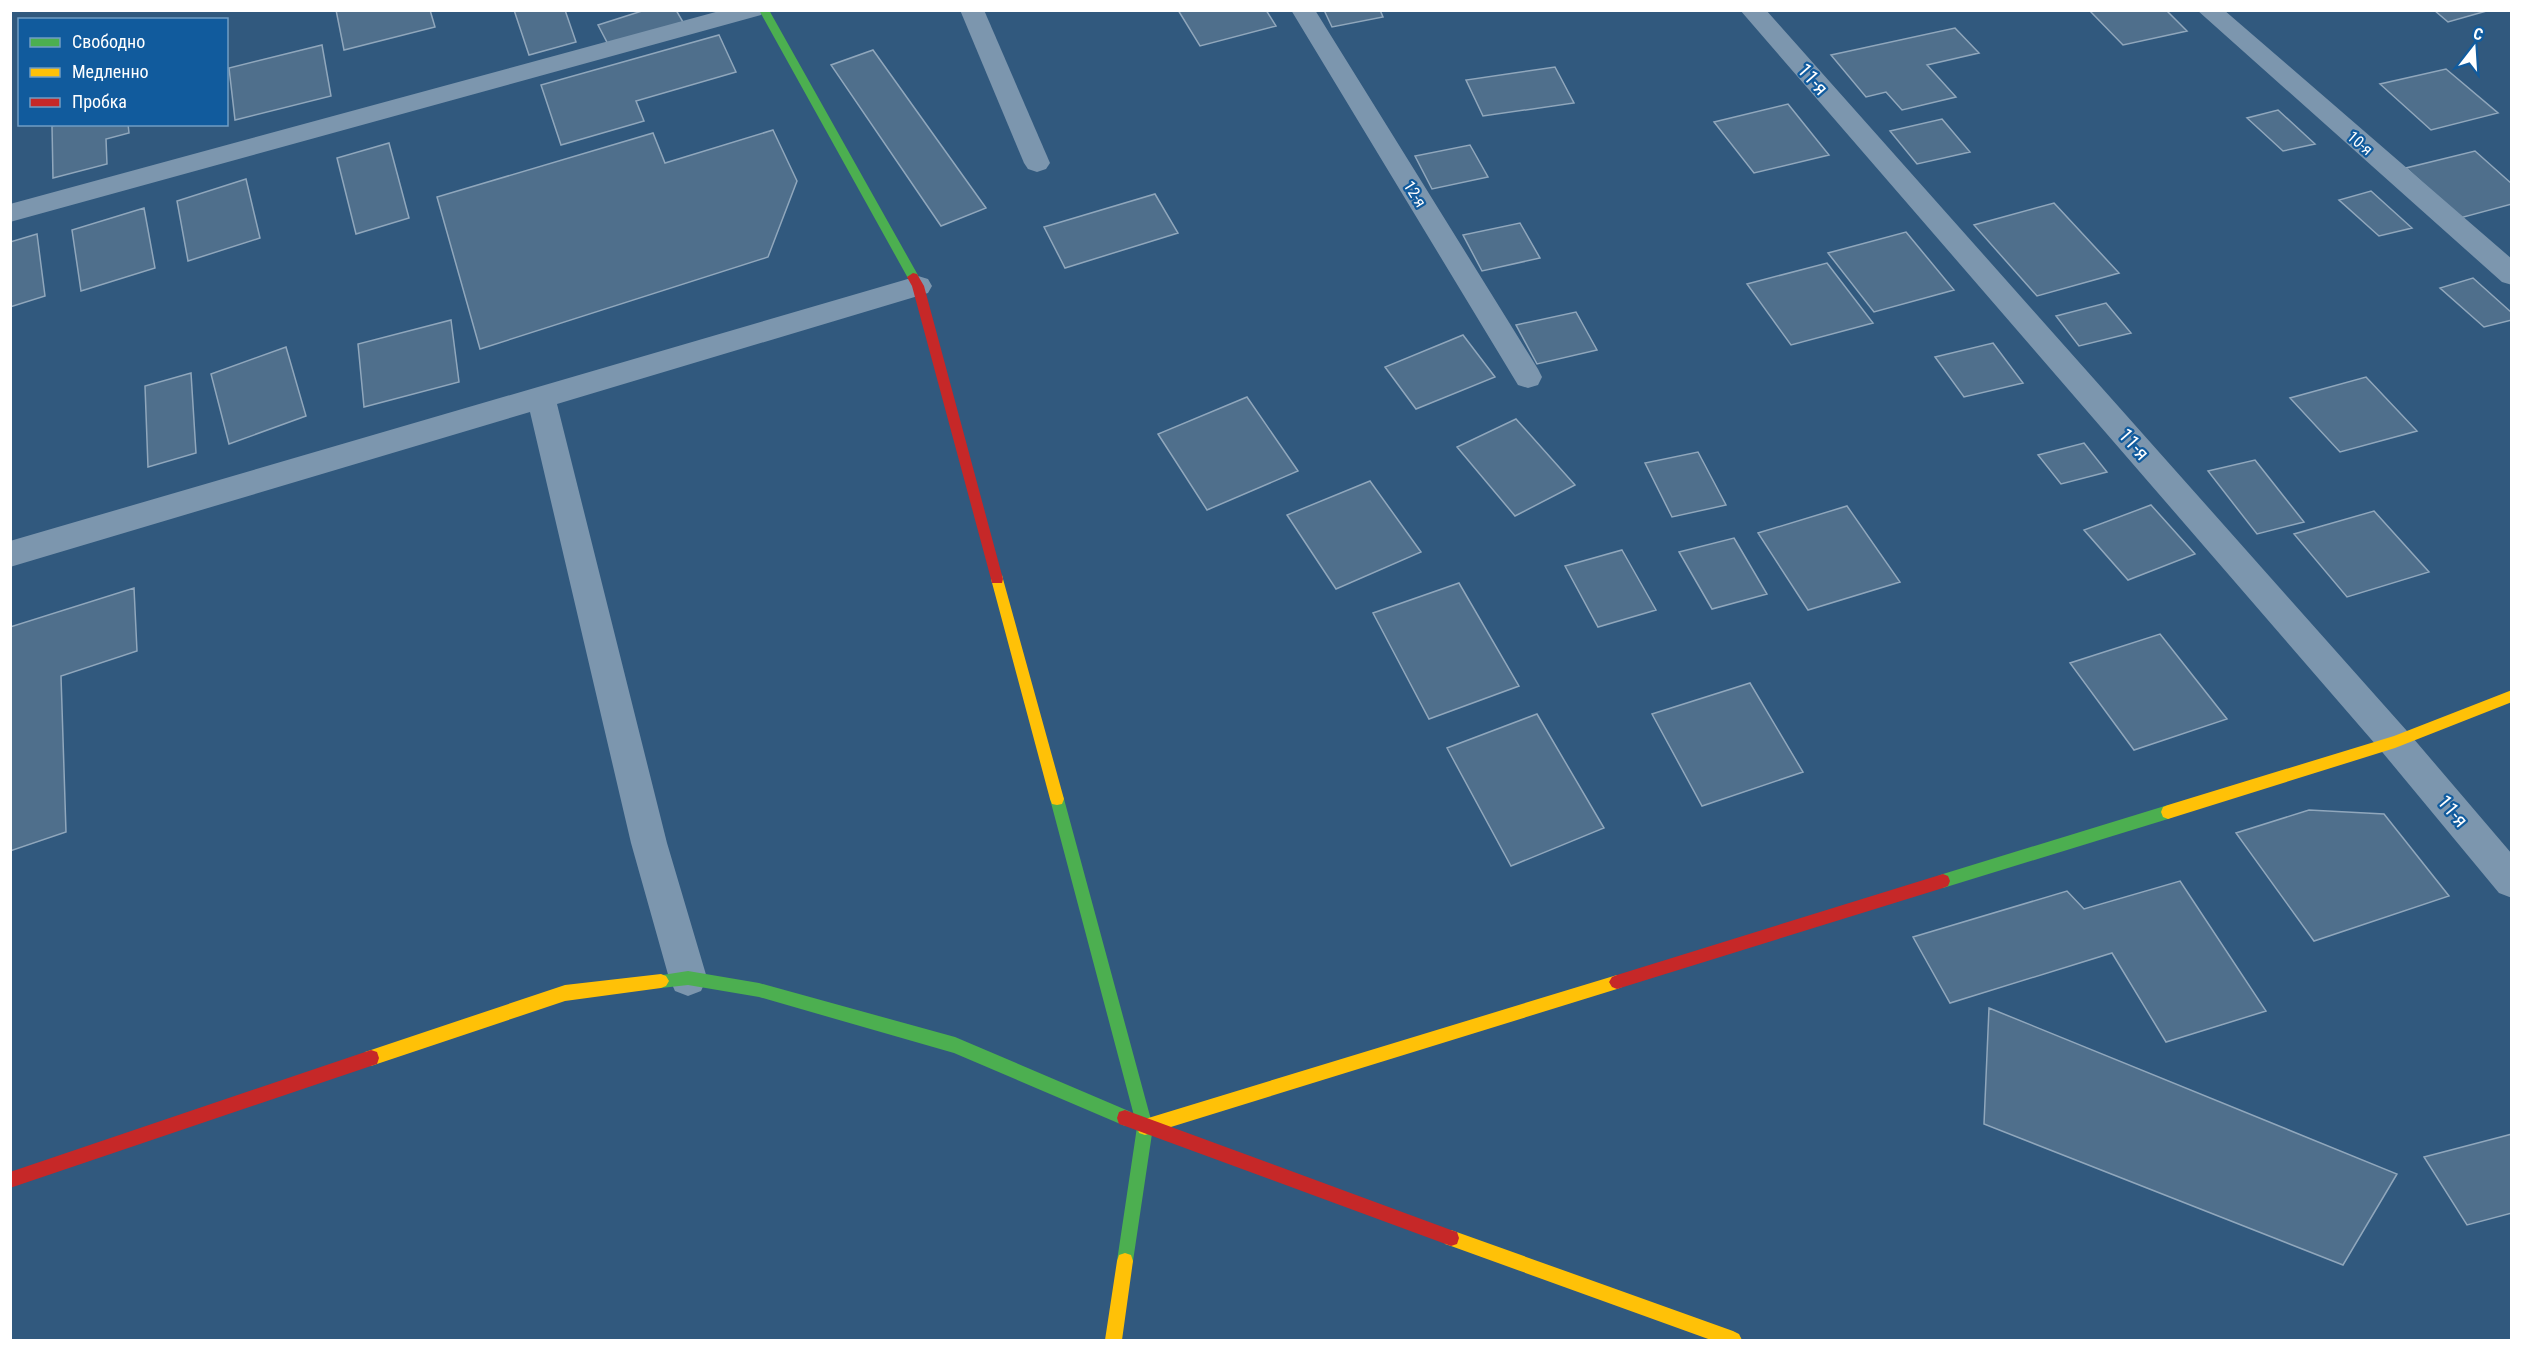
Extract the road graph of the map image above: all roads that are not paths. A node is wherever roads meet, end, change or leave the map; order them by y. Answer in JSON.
{"nodes":[{"id":1,"x":753,"y":10,"type":"edge"},
{"id":2,"x":764,"y":10,"type":"edge"},
{"id":3,"x":972,"y":10,"type":"edge"},
{"id":4,"x":1303,"y":10,"type":"edge"},
{"id":5,"x":1752,"y":10,"type":"edge"},
{"id":6,"x":2209,"y":10,"type":"edge"},
{"id":7,"x":1037,"y":163,"type":"dead end"},
{"id":8,"x":10,"y":213,"type":"edge"},
{"id":9,"x":2511,"y":275,"type":"edge"},
{"id":10,"x":918,"y":286,"type":"junction"},
{"id":11,"x":1528,"y":376,"type":"dead end"},
{"id":12,"x":541,"y":397,"type":"junction"},
{"id":13,"x":10,"y":554,"type":"edge"},
{"id":14,"x":2511,"y":696,"type":"edge"},
{"id":15,"x":2395,"y":742,"type":"junction"},
{"id":16,"x":2511,"y":881,"type":"edge"},
{"id":17,"x":688,"y":978,"type":"junction"},
{"id":18,"x":1145,"y":1127,"type":"junction"},
{"id":19,"x":10,"y":1180,"type":"edge"},
{"id":20,"x":1113,"y":1341,"type":"edge"},
{"id":21,"x":1733,"y":1341,"type":"edge"}],
"edges":[{"from":1,"to":8,"type":"street"},
{"from":2,"to":10,"type":"street"},
{"from":3,"to":7,"type":"street"},
{"from":4,"to":11,"type":"street","name":"12-я"},
{"from":5,"to":15,"type":"street","name":"11-я"},
{"from":6,"to":9,"type":"street","name":"10-я"},
{"from":10,"to":12,"type":"street"},
{"from":10,"to":18,"type":"street"},
{"from":12,"to":13,"type":"street"},
{"from":12,"to":17,"type":"street"},
{"from":14,"to":15,"type":"street"},
{"from":15,"to":16,"type":"street","name":"11-я"},
{"from":15,"to":18,"type":"street"},
{"from":17,"to":18,"type":"street"},
{"from":17,"to":19,"type":"street"},
{"from":18,"to":20,"type":"street"},
{"from":18,"to":21,"type":"street"}]}
